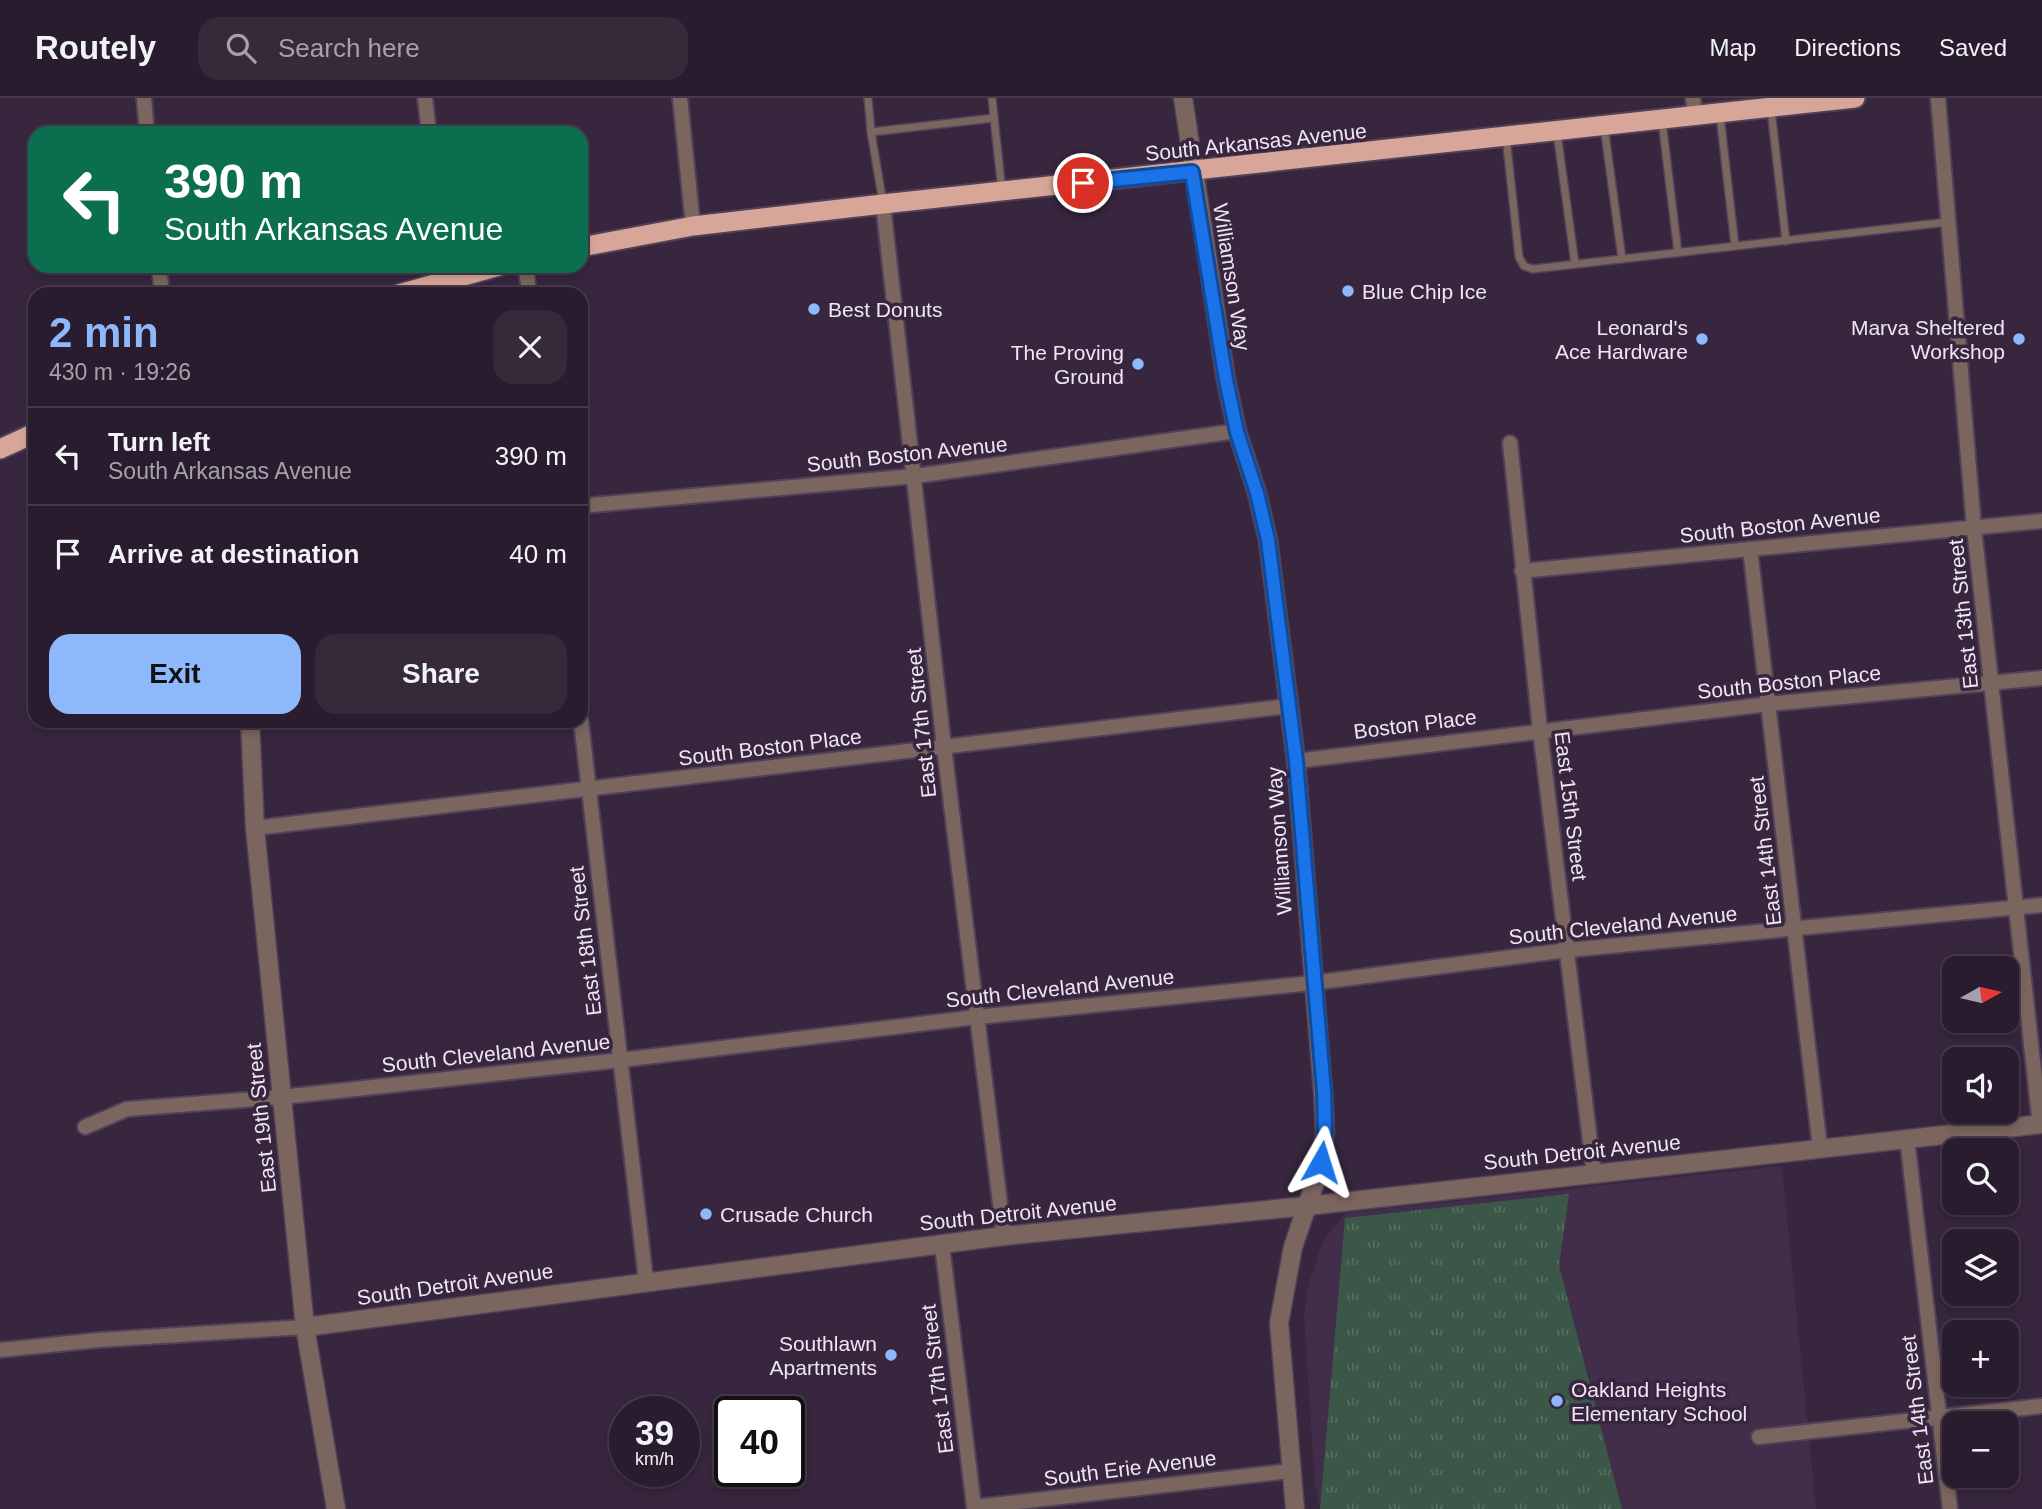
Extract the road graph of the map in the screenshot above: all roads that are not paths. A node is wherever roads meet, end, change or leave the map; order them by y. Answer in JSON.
{"nodes":[{"id":1,"x":144,"y":98,"type":"edge"},
{"id":2,"x":425,"y":98,"type":"edge"},
{"id":3,"x":681,"y":98,"type":"edge"},
{"id":4,"x":868,"y":98,"type":"edge"},
{"id":5,"x":992,"y":98,"type":"edge"},
{"id":6,"x":1183,"y":98,"type":"edge"},
{"id":7,"x":1854,"y":98,"type":"edge"},
{"id":8,"x":1938,"y":98,"type":"edge"},
{"id":9,"x":1694,"y":106,"type":"edge"},
{"id":10,"x":1770,"y":107,"type":"junction"},
{"id":11,"x":1719,"y":112,"type":"junction"},
{"id":12,"x":994,"y":118,"type":"junction"},
{"id":13,"x":1661,"y":118,"type":"junction"},
{"id":14,"x":1604,"y":125,"type":"junction"},
{"id":15,"x":146,"y":126,"type":"edge"},
{"id":16,"x":428,"y":126,"type":"edge"},
{"id":17,"x":1557,"y":131,"type":"junction"},
{"id":18,"x":871,"y":132,"type":"junction"},
{"id":19,"x":1506,"y":137,"type":"junction"},
{"id":20,"x":1192,"y":172,"type":"junction"},
{"id":21,"x":1002,"y":192,"type":"junction"},
{"id":22,"x":883,"y":204,"type":"junction"},
{"id":23,"x":1949,"y":222,"type":"junction"},
{"id":24,"x":693,"y":226,"type":"junction"},
{"id":25,"x":1786,"y":241,"type":"junction"},
{"id":26,"x":588,"y":246,"type":"edge"},
{"id":27,"x":1735,"y":246,"type":"junction"},
{"id":28,"x":1678,"y":253,"type":"junction"},
{"id":29,"x":1622,"y":259,"type":"junction"},
{"id":30,"x":1575,"y":264,"type":"junction"},
{"id":31,"x":444,"y":273,"type":"edge"},
{"id":32,"x":414,"y":287,"type":"edge"},
{"id":33,"x":1237,"y":432,"type":"junction"},
{"id":34,"x":28,"y":436,"type":"edge"},
{"id":35,"x":1510,"y":443,"type":"dead end"},
{"id":36,"x":0,"y":449,"type":"edge"},
{"id":37,"x":915,"y":476,"type":"junction"},
{"id":38,"x":588,"y":505,"type":"edge"},
{"id":39,"x":2042,"y":521,"type":"edge"},
{"id":40,"x":1974,"y":528,"type":"junction"},
{"id":41,"x":1751,"y":549,"type":"junction"},
{"id":42,"x":1522,"y":571,"type":"junction"},
{"id":43,"x":2042,"y":678,"type":"edge"},
{"id":44,"x":1992,"y":684,"type":"junction"},
{"id":45,"x":1769,"y":704,"type":"junction"},
{"id":46,"x":1289,"y":706,"type":"junction"},
{"id":47,"x":250,"y":728,"type":"edge"},
{"id":48,"x":582,"y":728,"type":"edge"},
{"id":49,"x":1540,"y":730,"type":"junction"},
{"id":50,"x":944,"y":747,"type":"junction"},
{"id":51,"x":1296,"y":761,"type":"junction"},
{"id":52,"x":589,"y":790,"type":"junction"},
{"id":53,"x":255,"y":828,"type":"junction"},
{"id":54,"x":2042,"y":905,"type":"edge"},
{"id":55,"x":2014,"y":908,"type":"junction"},
{"id":56,"x":1795,"y":929,"type":"junction"},
{"id":57,"x":1568,"y":950,"type":"junction"},
{"id":58,"x":1312,"y":983,"type":"junction"},
{"id":59,"x":978,"y":1017,"type":"junction"},
{"id":60,"x":621,"y":1060,"type":"junction"},
{"id":61,"x":282,"y":1097,"type":"junction"},
{"id":62,"x":2041,"y":1124,"type":"edge"},
{"id":63,"x":85,"y":1127,"type":"dead end"},
{"id":64,"x":1907,"y":1138,"type":"junction"},
{"id":65,"x":1819,"y":1149,"type":"junction"},
{"id":66,"x":1594,"y":1174,"type":"junction"},
{"id":67,"x":1307,"y":1206,"type":"junction"},
{"id":68,"x":1004,"y":1236,"type":"junction"},
{"id":69,"x":942,"y":1245,"type":"junction"},
{"id":70,"x":646,"y":1281,"type":"junction"},
{"id":71,"x":305,"y":1327,"type":"junction"},
{"id":72,"x":0,"y":1350,"type":"edge"},
{"id":73,"x":2042,"y":1406,"type":"edge"},
{"id":74,"x":1939,"y":1418,"type":"junction"},
{"id":75,"x":1759,"y":1437,"type":"dead end"},
{"id":76,"x":1290,"y":1471,"type":"junction"},
{"id":77,"x":974,"y":1507,"type":"edge"},
{"id":78,"x":336,"y":1509,"type":"edge"},
{"id":79,"x":1294,"y":1509,"type":"edge"},
{"id":80,"x":1950,"y":1509,"type":"edge"}],
"edges":[{"from":1,"to":15,"type":"street"},
{"from":2,"to":16,"type":"street"},
{"from":3,"to":24,"type":"street"},
{"from":4,"to":18,"type":"lane"},
{"from":5,"to":12,"type":"lane"},
{"from":6,"to":20,"type":"street","name":"Williamson Way"},
{"from":7,"to":10,"type":"highway","name":"South Arkansas Avenue"},
{"from":8,"to":23,"type":"street","name":"East 13th Street"},
{"from":9,"to":11,"type":"highway","name":"South Arkansas Avenue"},
{"from":9,"to":13,"type":"highway","name":"South Arkansas Avenue"},
{"from":10,"to":11,"type":"highway","name":"South Arkansas Avenue"},
{"from":10,"to":25,"type":"lane"},
{"from":11,"to":27,"type":"lane"},
{"from":12,"to":18,"type":"lane"},
{"from":12,"to":21,"type":"lane"},
{"from":13,"to":14,"type":"highway","name":"South Arkansas Avenue"},
{"from":13,"to":28,"type":"lane"},
{"from":14,"to":17,"type":"highway","name":"South Arkansas Avenue"},
{"from":14,"to":29,"type":"lane"},
{"from":17,"to":19,"type":"highway","name":"South Arkansas Avenue"},
{"from":17,"to":30,"type":"lane"},
{"from":18,"to":22,"type":"lane"},
{"from":19,"to":20,"type":"highway","name":"South Arkansas Avenue"},
{"from":19,"to":30,"type":"lane"},
{"from":20,"to":21,"type":"highway","name":"South Arkansas Avenue"},
{"from":20,"to":33,"type":"street","name":"Williamson Way"},
{"from":21,"to":22,"type":"highway","name":"South Arkansas Avenue"},
{"from":22,"to":24,"type":"highway","name":"South Arkansas Avenue"},
{"from":22,"to":37,"type":"street","name":"East 17th Street"},
{"from":23,"to":25,"type":"lane"},
{"from":23,"to":40,"type":"street","name":"East 13th Street"},
{"from":24,"to":26,"type":"highway","name":"South Arkansas Avenue"},
{"from":25,"to":27,"type":"lane"},
{"from":27,"to":28,"type":"lane"},
{"from":28,"to":29,"type":"lane"},
{"from":29,"to":30,"type":"lane"},
{"from":31,"to":32,"type":"highway"},
{"from":33,"to":37,"type":"street","name":"South Boston Avenue"},
{"from":33,"to":46,"type":"street","name":"Williamson Way"},
{"from":34,"to":36,"type":"highway"},
{"from":35,"to":42,"type":"street","name":"East 15th Street"},
{"from":37,"to":38,"type":"street","name":"South Boston Avenue"},
{"from":37,"to":50,"type":"street","name":"East 17th Street"},
{"from":39,"to":40,"type":"street","name":"South Boston Avenue"},
{"from":40,"to":41,"type":"street","name":"South Boston Avenue"},
{"from":40,"to":44,"type":"street","name":"East 13th Street"},
{"from":41,"to":42,"type":"street","name":"South Boston Avenue"},
{"from":41,"to":45,"type":"street","name":"East 14th Street"},
{"from":42,"to":49,"type":"street","name":"East 15th Street"},
{"from":43,"to":44,"type":"street","name":"South Boston Place"},
{"from":44,"to":45,"type":"street","name":"South Boston Place"},
{"from":44,"to":55,"type":"street","name":"East 13th Street"},
{"from":45,"to":49,"type":"street","name":"South Boston Place"},
{"from":45,"to":56,"type":"street","name":"East 14th Street"},
{"from":46,"to":50,"type":"street","name":"South Boston Place"},
{"from":46,"to":51,"type":"street","name":"Williamson Way"},
{"from":47,"to":53,"type":"street","name":"East 19th Street"},
{"from":48,"to":52,"type":"street","name":"East 18th Street"},
{"from":49,"to":51,"type":"street","name":"Boston Place"},
{"from":49,"to":57,"type":"street","name":"East 15th Street"},
{"from":50,"to":52,"type":"street","name":"South Boston Place"},
{"from":50,"to":59,"type":"street","name":"East 17th Street"},
{"from":51,"to":58,"type":"street","name":"Williamson Way"},
{"from":52,"to":53,"type":"street","name":"South Boston Place"},
{"from":52,"to":60,"type":"street","name":"East 18th Street"},
{"from":53,"to":61,"type":"street","name":"East 19th Street"},
{"from":54,"to":55,"type":"street","name":"South Cleveland Avenue"},
{"from":55,"to":56,"type":"street","name":"South Cleveland Avenue"},
{"from":55,"to":62,"type":"street","name":"East 13th Street"},
{"from":56,"to":57,"type":"street","name":"South Cleveland Avenue"},
{"from":56,"to":65,"type":"street","name":"East 14th Street"},
{"from":57,"to":58,"type":"street","name":"South Cleveland Avenue"},
{"from":57,"to":66,"type":"street","name":"East 15th Street"},
{"from":58,"to":59,"type":"street","name":"South Cleveland Avenue"},
{"from":58,"to":67,"type":"street","name":"Williamson Way"},
{"from":59,"to":60,"type":"street","name":"South Cleveland Avenue"},
{"from":59,"to":68,"type":"street","name":"East 17th Street"},
{"from":60,"to":61,"type":"street","name":"South Cleveland Avenue"},
{"from":60,"to":70,"type":"street","name":"East 18th Street"},
{"from":61,"to":63,"type":"street","name":"South Cleveland Avenue"},
{"from":61,"to":71,"type":"street","name":"East 19th Street"},
{"from":62,"to":64,"type":"street","name":"South Detroit Avenue"},
{"from":64,"to":65,"type":"street","name":"South Detroit Avenue"},
{"from":64,"to":74,"type":"street","name":"East 14th Street"},
{"from":65,"to":66,"type":"street","name":"South Detroit Avenue"},
{"from":66,"to":67,"type":"street","name":"South Detroit Avenue"},
{"from":67,"to":68,"type":"street","name":"South Detroit Avenue"},
{"from":67,"to":76,"type":"street","name":"Williamson Way"},
{"from":68,"to":69,"type":"street","name":"South Detroit Avenue"},
{"from":69,"to":70,"type":"street","name":"South Detroit Avenue"},
{"from":69,"to":77,"type":"street","name":"East 17th Street"},
{"from":70,"to":71,"type":"street","name":"South Detroit Avenue"},
{"from":71,"to":72,"type":"street","name":"South Detroit Avenue"},
{"from":71,"to":78,"type":"street","name":"East 19th Street"},
{"from":73,"to":74,"type":"street"},
{"from":74,"to":75,"type":"street"},
{"from":74,"to":80,"type":"street","name":"East 14th Street"},
{"from":76,"to":77,"type":"street","name":"South Erie Avenue"},
{"from":76,"to":79,"type":"street","name":"Williamson Way"}]}
